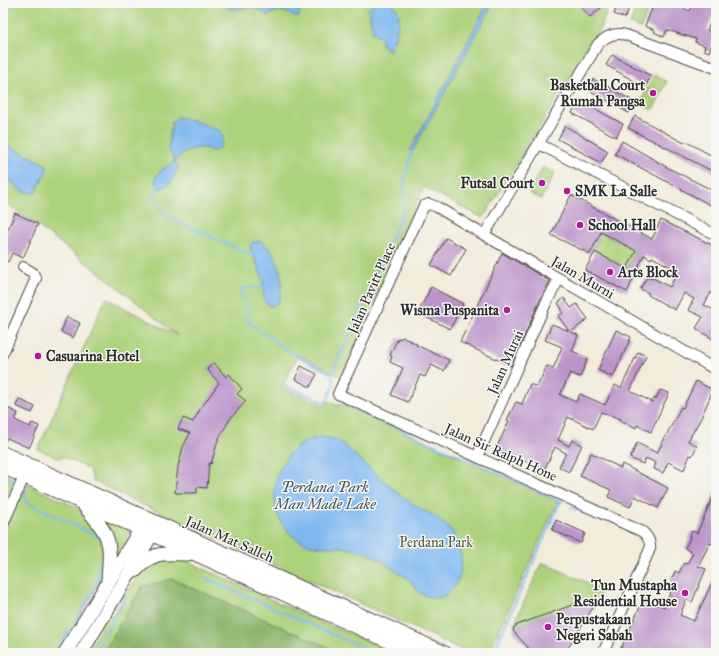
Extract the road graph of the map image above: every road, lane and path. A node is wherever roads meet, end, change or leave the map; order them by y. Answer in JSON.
{"nodes":[{"id":1,"x":716,"y":68,"type":"edge"},
{"id":2,"x":539,"y":144,"type":"junction"},
{"id":3,"x":437,"y":207,"type":"joint"},
{"id":4,"x":484,"y":235,"type":"junction"},
{"id":5,"x":716,"y":235,"type":"edge"},
{"id":6,"x":23,"y":267,"type":"dead end"},
{"id":7,"x":559,"y":279,"type":"junction"},
{"id":8,"x":3,"y":353,"type":"edge"},
{"id":9,"x":716,"y":370,"type":"edge"},
{"id":10,"x":338,"y":394,"type":"joint"},
{"id":11,"x":3,"y":453,"type":"edge"},
{"id":12,"x":478,"y":457,"type":"junction"},
{"id":13,"x":3,"y":467,"type":"edge"},
{"id":14,"x":24,"y":477,"type":"junction"},
{"id":15,"x":82,"y":504,"type":"junction"},
{"id":16,"x":3,"y":524,"type":"edge"},
{"id":17,"x":149,"y":526,"type":"junction"},
{"id":18,"x":195,"y":554,"type":"junction"},
{"id":19,"x":108,"y":581,"type":"junction"},
{"id":20,"x":124,"y":582,"type":"junction"},
{"id":21,"x":65,"y":653,"type":"edge"},
{"id":22,"x":81,"y":653,"type":"edge"},
{"id":23,"x":414,"y":653,"type":"edge"},
{"id":24,"x":445,"y":653,"type":"edge"},
{"id":25,"x":603,"y":653,"type":"edge"}],
"edges":[{"from":1,"to":2,"type":"street"},
{"from":2,"to":4,"type":"street"},
{"from":2,"to":5,"type":"street"},
{"from":3,"to":4,"type":"street","name":"Jalan Murni"},
{"from":3,"to":10,"type":"street","name":"Jalan Pavitt Place"},
{"from":4,"to":7,"type":"street","name":"Jalan Murni"},
{"from":6,"to":8,"type":"street"},
{"from":7,"to":9,"type":"street","name":"Jalan Murni"},
{"from":7,"to":12,"type":"street","name":"Jalan Murai"},
{"from":10,"to":12,"type":"street","name":"Jalan Sir Ralph Hone"},
{"from":11,"to":17,"type":"main road","name":"Jalan Mat Salleh"},
{"from":12,"to":25,"type":"street","name":"Jalan Sir Ralph Hone"},
{"from":13,"to":14,"type":"main road","name":"Jalan Mat Salleh"},
{"from":14,"to":15,"type":"main road","name":"Jalan Mat Salleh"},
{"from":14,"to":16,"type":"street"},
{"from":15,"to":17,"type":"main road","name":"Jalan Mat Salleh"},
{"from":15,"to":19,"type":"main road"},
{"from":17,"to":18,"type":"main road","name":"Jalan Mat Salleh"},
{"from":17,"to":19,"type":"main road"},
{"from":17,"to":20,"type":"main road"},
{"from":17,"to":24,"type":"main road","name":"Jalan Mat Salleh"},
{"from":18,"to":20,"type":"main road"},
{"from":18,"to":23,"type":"main road","name":"Jalan Mat Salleh"},
{"from":19,"to":21,"type":"main road"},
{"from":20,"to":22,"type":"main road"}]}
